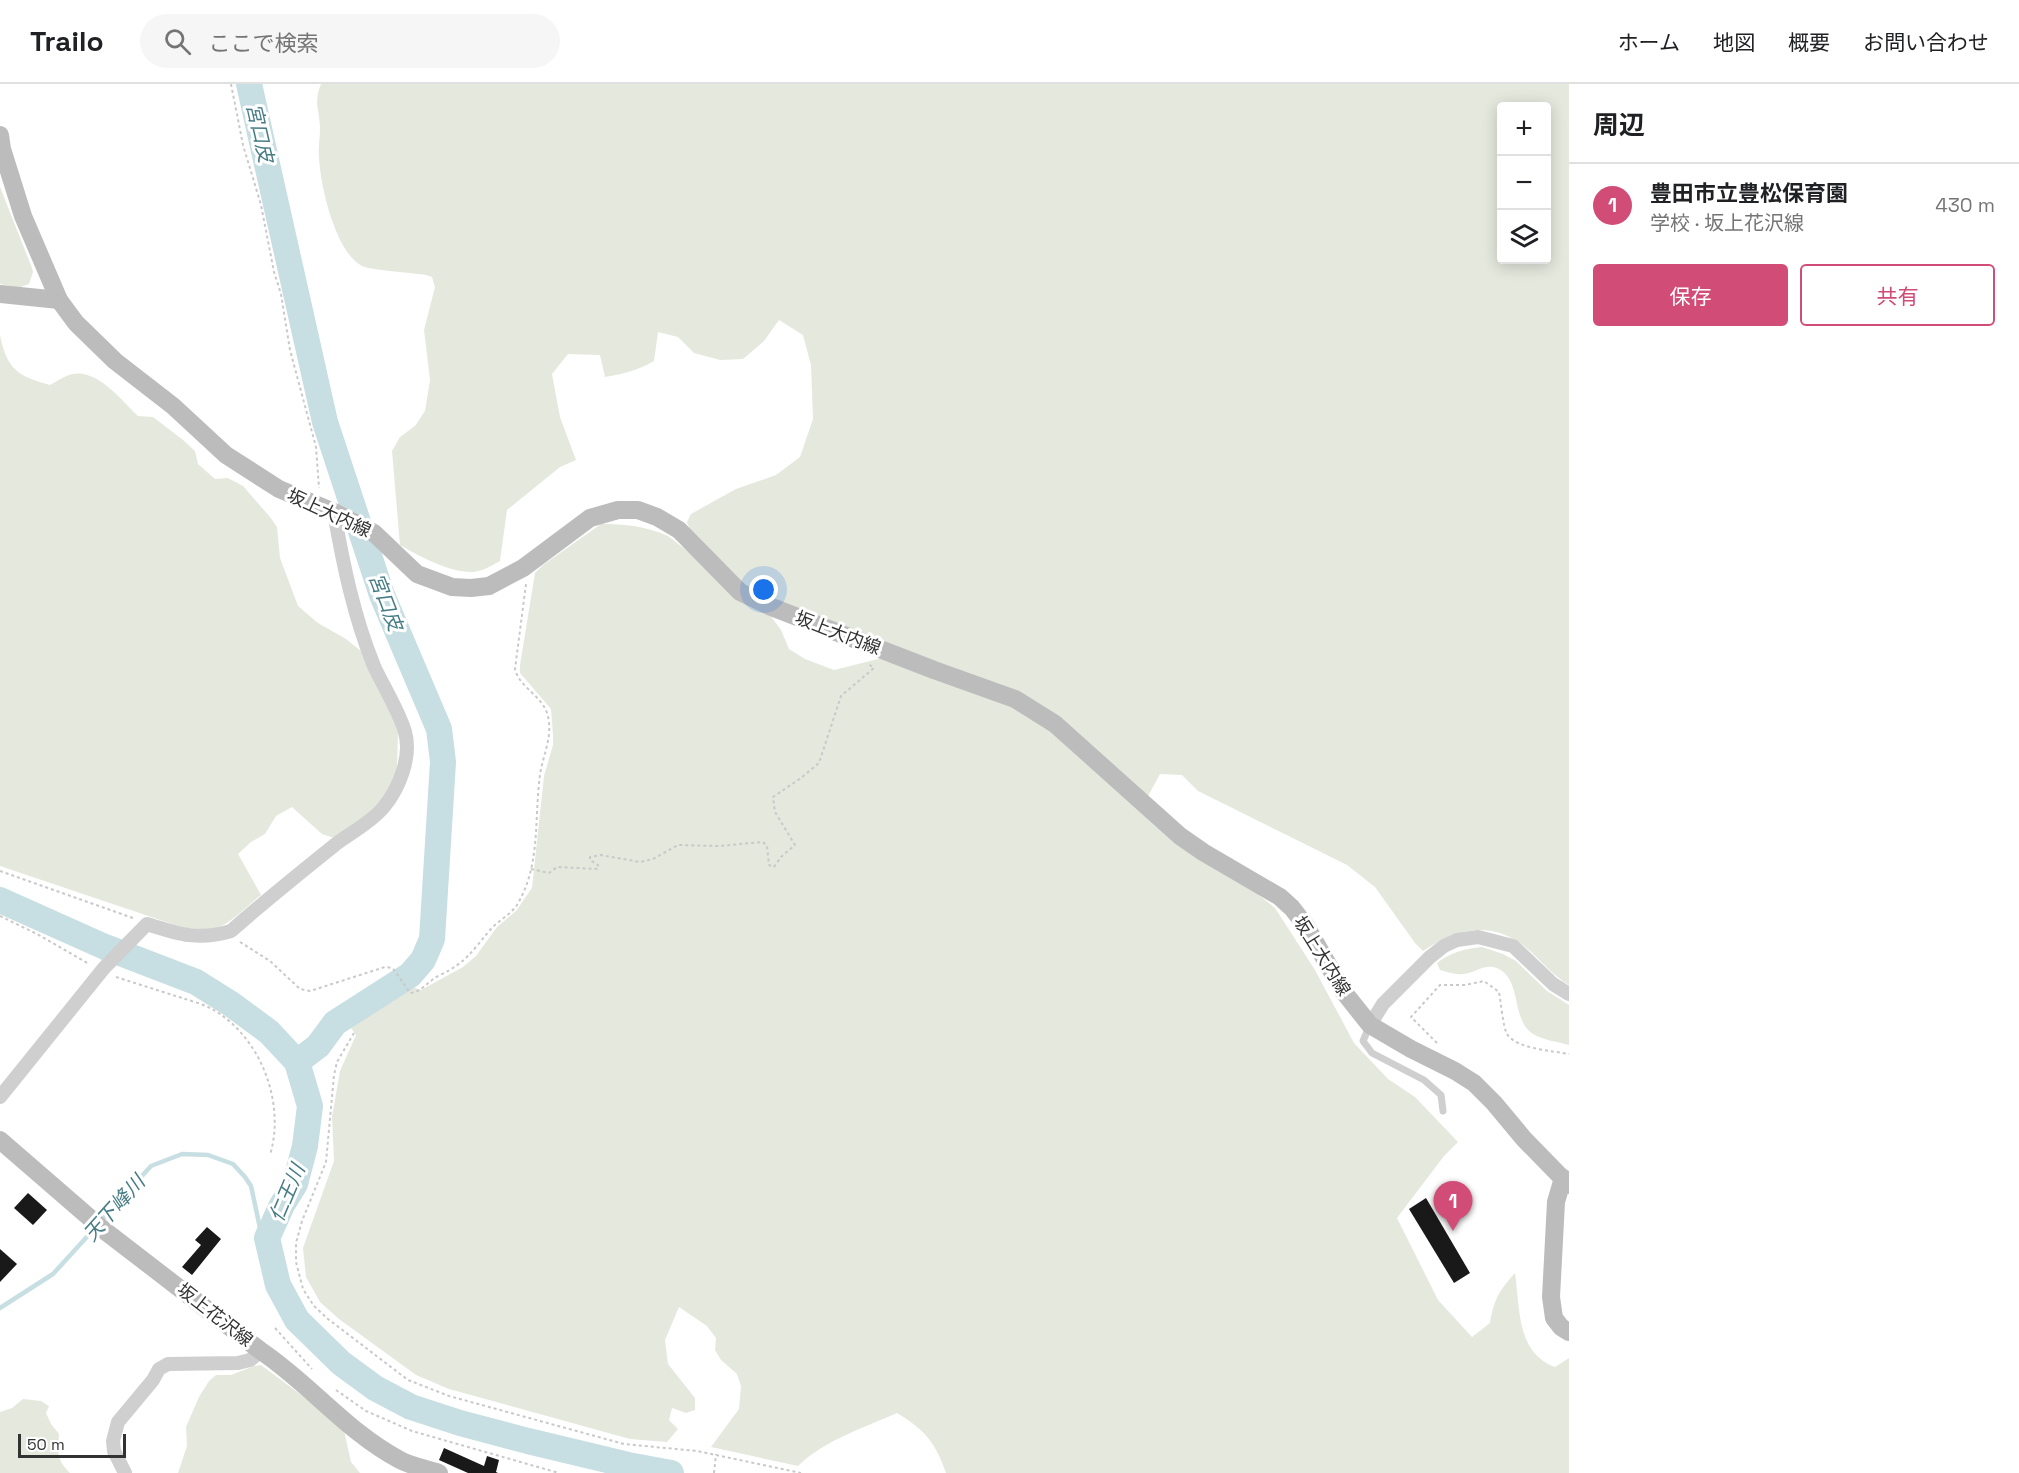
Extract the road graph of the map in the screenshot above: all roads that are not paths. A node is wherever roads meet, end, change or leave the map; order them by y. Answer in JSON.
{"nodes":[{"id":1,"x":0,"y":135,"type":"edge"},
{"id":2,"x":0,"y":294,"type":"edge"},
{"id":3,"x":59,"y":300,"type":"junction"},
{"id":4,"x":332,"y":511,"type":"junction"},
{"id":5,"x":1569,"y":994,"type":"edge"},
{"id":6,"x":1370,"y":1025,"type":"junction"},
{"id":7,"x":0,"y":1097,"type":"edge"},
{"id":8,"x":1443,"y":1112,"type":"dead end"},
{"id":9,"x":0,"y":1140,"type":"edge"},
{"id":10,"x":1566,"y":1181,"type":"edge"},
{"id":11,"x":1569,"y":1332,"type":"edge"},
{"id":12,"x":261,"y":1351,"type":"junction"},
{"id":13,"x":125,"y":1473,"type":"edge"},
{"id":14,"x":440,"y":1473,"type":"edge"}],
"edges":[{"from":1,"to":3,"type":"main road","name":"坂上大内線"},
{"from":2,"to":3,"type":"main road"},
{"from":3,"to":4,"type":"main road","name":"坂上大内線"},
{"from":4,"to":6,"type":"main road","name":"坂上大内線"},
{"from":4,"to":7,"type":"street"},
{"from":5,"to":6,"type":"street"},
{"from":6,"to":8,"type":"lane"},
{"from":6,"to":10,"type":"main road","name":"坂上大内線"},
{"from":9,"to":12,"type":"main road","name":"坂上花沢線"},
{"from":10,"to":11,"type":"main road"},
{"from":12,"to":13,"type":"street"},
{"from":12,"to":14,"type":"main road","name":"坂上花沢線"}]}
